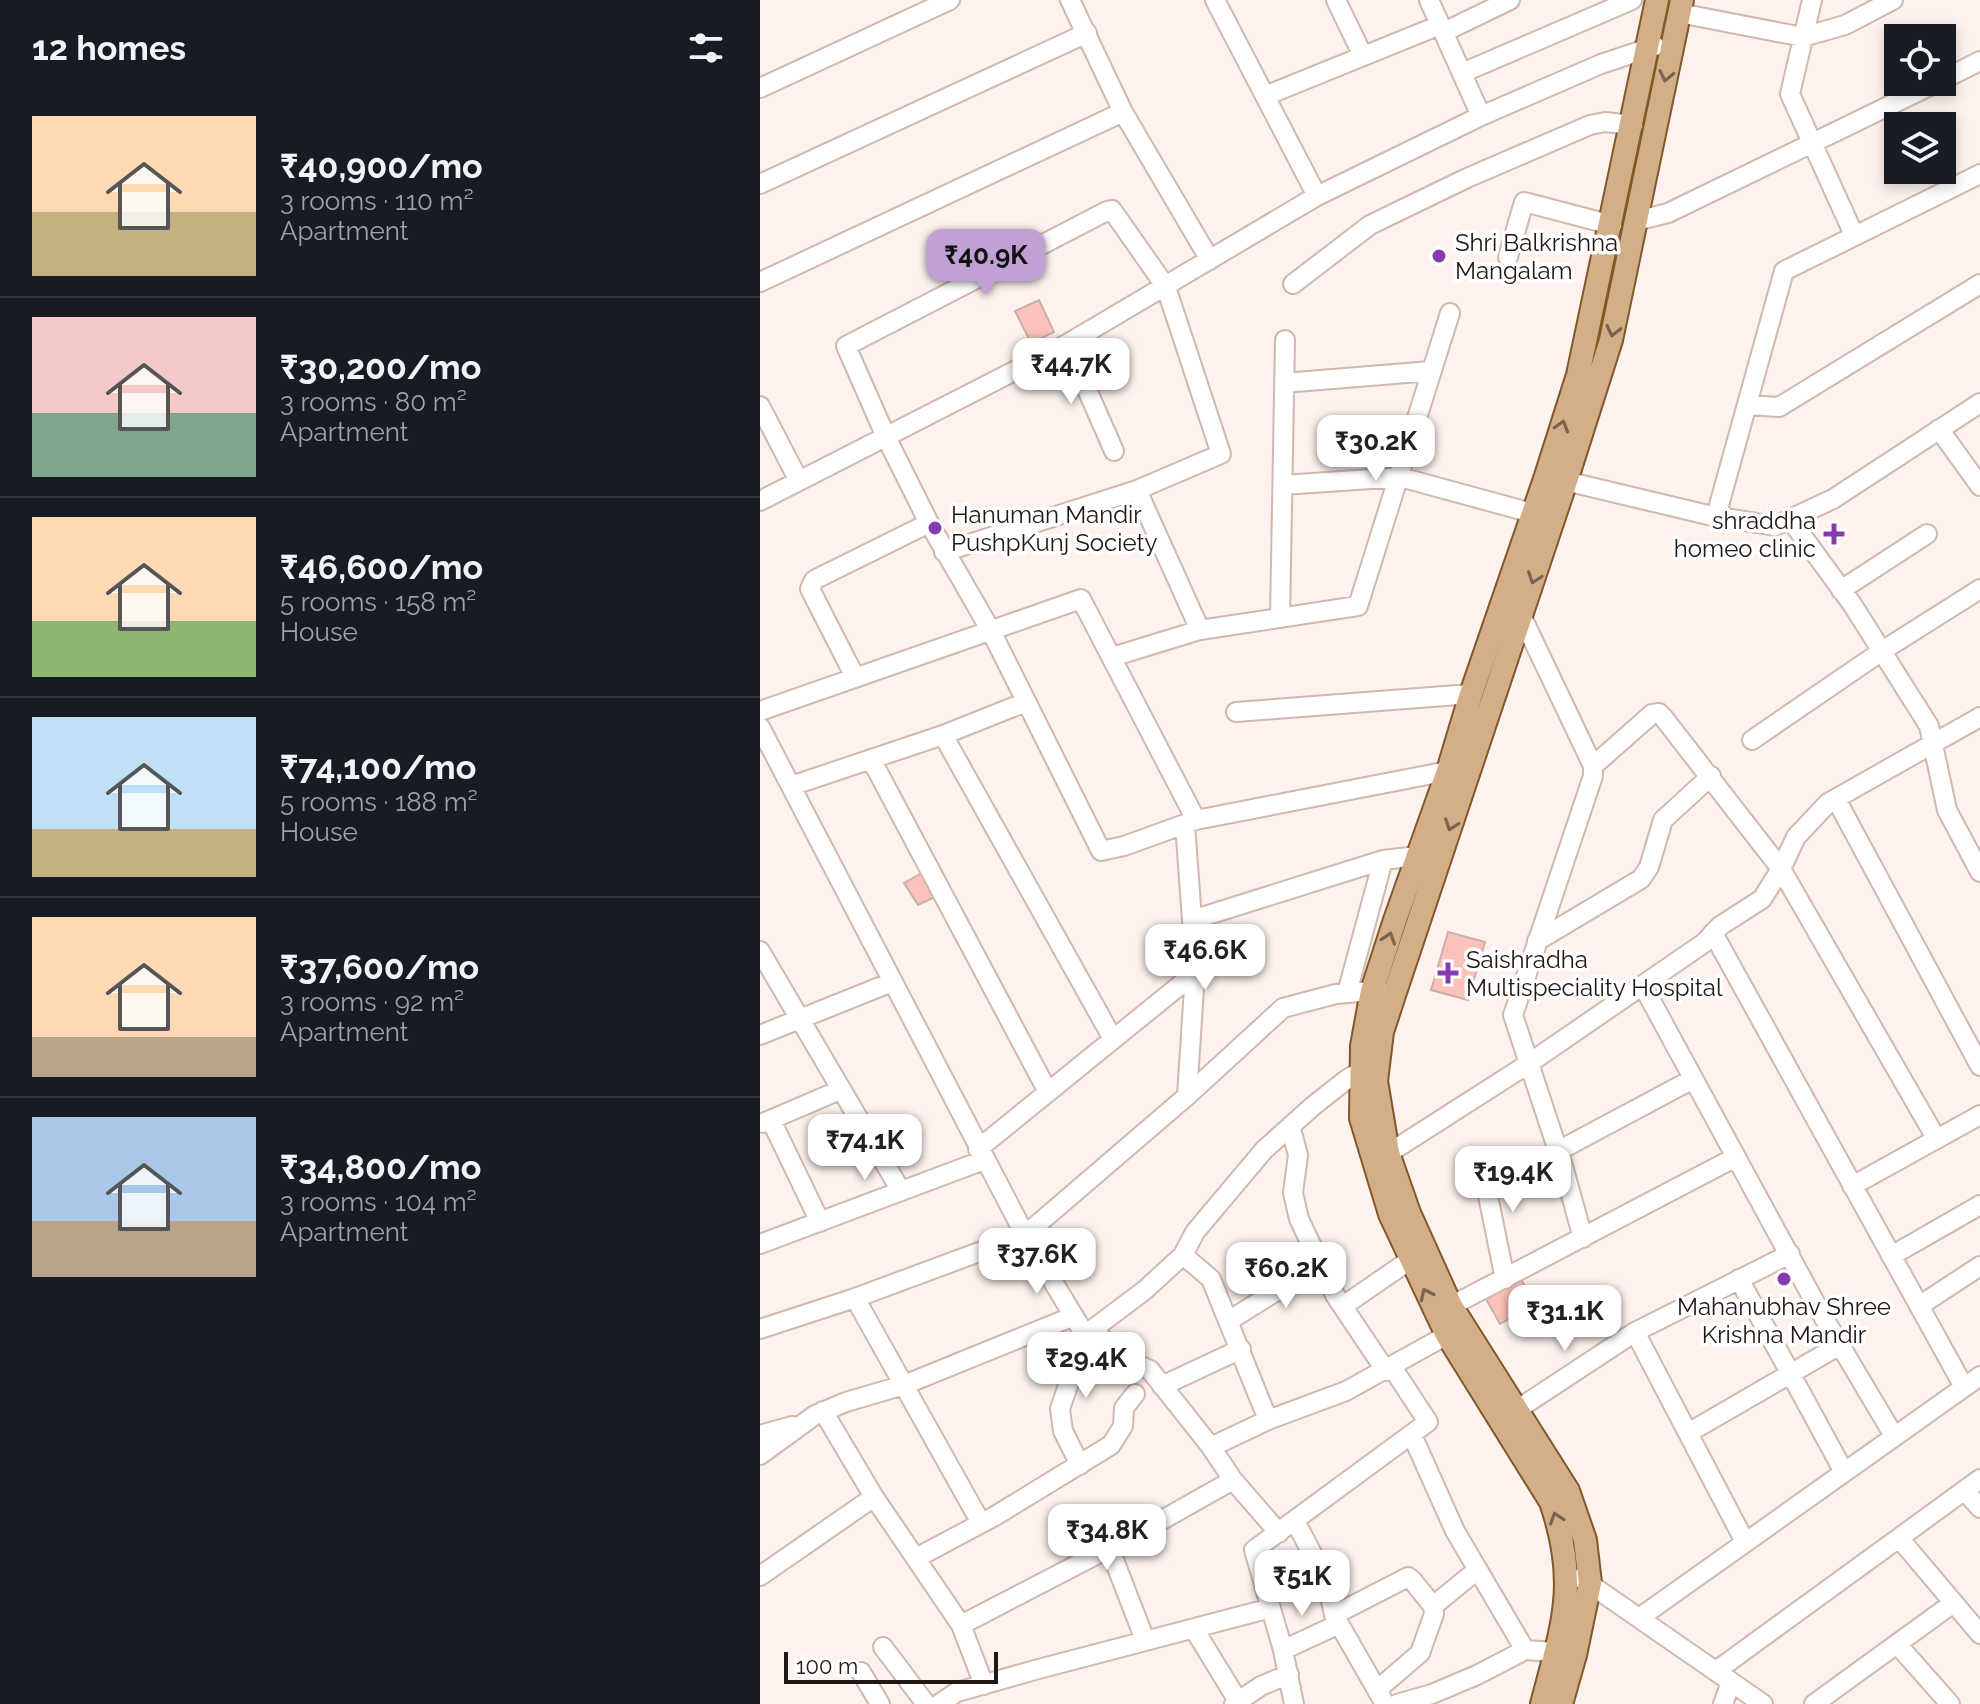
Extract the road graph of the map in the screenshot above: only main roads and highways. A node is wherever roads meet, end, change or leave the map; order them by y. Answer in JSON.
{"nodes":[{"id":1,"x":1657,"y":0,"type":"edge"},
{"id":2,"x":1681,"y":7,"type":"edge"},
{"id":3,"x":1556,"y":479,"type":"junction"},
{"id":4,"x":1469,"y":738,"type":"junction"},
{"id":5,"x":1383,"y":993,"type":"junction"},
{"id":6,"x":1380,"y":1158,"type":"junction"},
{"id":7,"x":1542,"y":1704,"type":"edge"},
{"id":8,"x":1561,"y":1704,"type":"edge"}],
"edges":[{"from":3,"to":1,"type":"main road","one_way":true},
{"from":2,"to":3,"type":"main road","one_way":true},
{"from":3,"to":4,"type":"main road","one_way":true},
{"from":3,"to":4,"type":"main road"},
{"from":4,"to":5,"type":"main road","one_way":true},
{"from":5,"to":4,"type":"main road","one_way":true},
{"from":5,"to":6,"type":"main road"},
{"from":5,"to":6,"type":"main road"},
{"from":7,"to":6,"type":"main road","one_way":true},
{"from":6,"to":8,"type":"main road"}]}
